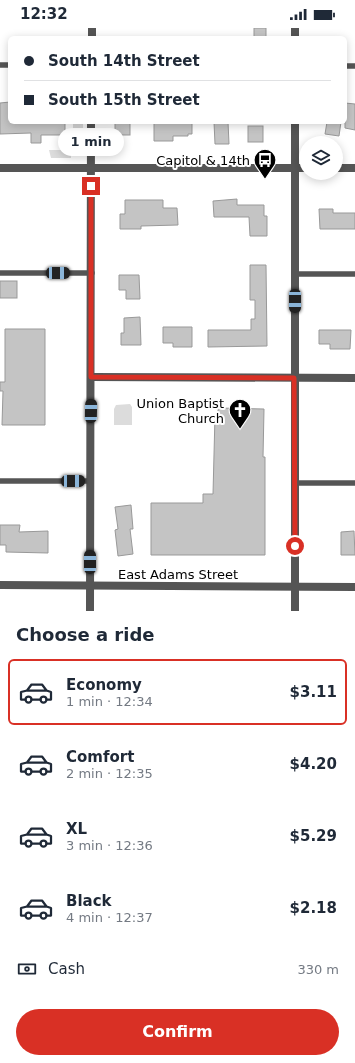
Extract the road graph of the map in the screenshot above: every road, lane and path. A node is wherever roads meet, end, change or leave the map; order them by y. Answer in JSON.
{"nodes":[{"id":1,"x":92,"y":124,"type":"edge"},
{"id":2,"x":295,"y":124,"type":"edge"},
{"id":3,"x":0,"y":168,"type":"edge"},
{"id":4,"x":92,"y":168,"type":"junction"},
{"id":5,"x":295,"y":168,"type":"junction"},
{"id":6,"x":299,"y":168,"type":"edge"},
{"id":7,"x":343,"y":168,"type":"edge"},
{"id":8,"x":355,"y":168,"type":"edge"},
{"id":9,"x":0,"y":273,"type":"edge"},
{"id":10,"x":92,"y":273,"type":"junction"},
{"id":11,"x":295,"y":274,"type":"junction"},
{"id":12,"x":355,"y":274,"type":"edge"},
{"id":13,"x":91,"y":377,"type":"junction"},
{"id":14,"x":294,"y":378,"type":"junction"},
{"id":15,"x":355,"y":378,"type":"edge"},
{"id":16,"x":0,"y":481,"type":"edge"},
{"id":17,"x":90,"y":481,"type":"junction"},
{"id":18,"x":295,"y":483,"type":"junction"},
{"id":19,"x":355,"y":483,"type":"edge"},
{"id":20,"x":0,"y":585,"type":"edge"},
{"id":21,"x":90,"y":586,"type":"junction"},
{"id":22,"x":295,"y":586,"type":"junction"},
{"id":23,"x":355,"y":587,"type":"edge"},
{"id":24,"x":90,"y":611,"type":"edge"},
{"id":25,"x":295,"y":611,"type":"edge"}],
"edges":[{"from":1,"to":4,"type":"street"},
{"from":2,"to":5,"type":"street"},
{"from":3,"to":4,"type":"street"},
{"from":4,"to":5,"type":"street"},
{"from":4,"to":10,"type":"street"},
{"from":5,"to":6,"type":"street"},
{"from":5,"to":11,"type":"street"},
{"from":7,"to":8,"type":"street"},
{"from":9,"to":10,"type":"lane"},
{"from":10,"to":13,"type":"street"},
{"from":11,"to":12,"type":"lane"},
{"from":11,"to":14,"type":"street"},
{"from":13,"to":14,"type":"street"},
{"from":13,"to":17,"type":"street"},
{"from":14,"to":15,"type":"street"},
{"from":14,"to":18,"type":"street"},
{"from":16,"to":17,"type":"lane"},
{"from":17,"to":21,"type":"street"},
{"from":18,"to":19,"type":"lane"},
{"from":18,"to":22,"type":"street"},
{"from":20,"to":21,"type":"street","name":"East Adams Street"},
{"from":21,"to":22,"type":"street","name":"East Adams Street"},
{"from":21,"to":24,"type":"street"},
{"from":22,"to":23,"type":"street","name":"East Adams Street"},
{"from":22,"to":25,"type":"street"}]}
